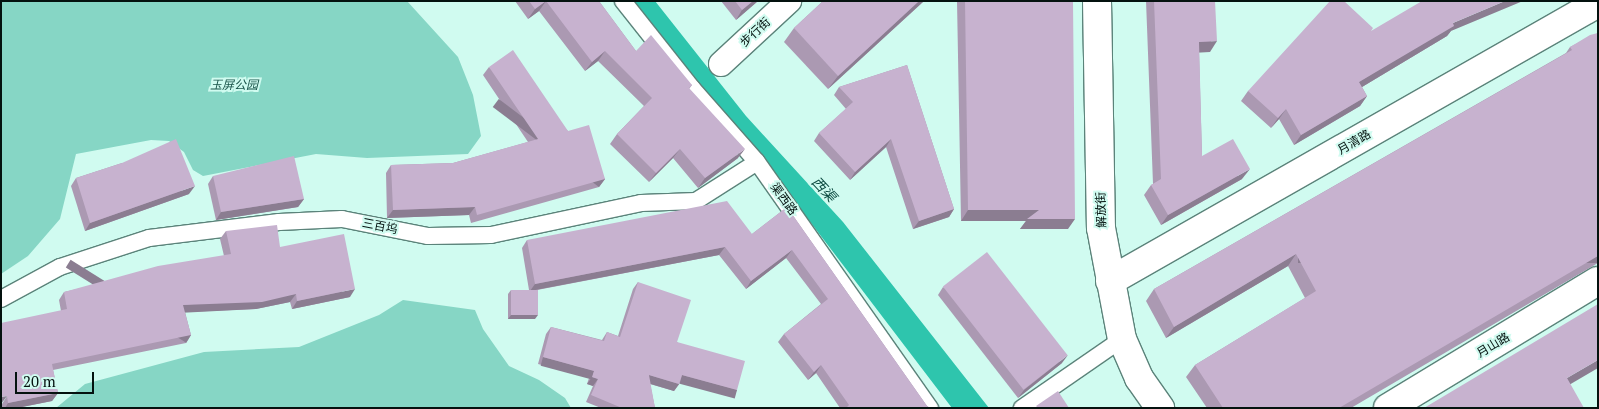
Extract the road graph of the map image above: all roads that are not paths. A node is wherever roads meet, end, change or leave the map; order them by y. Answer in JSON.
{"nodes":[{"id":1,"x":623,"y":1,"type":"edge"},
{"id":2,"x":789,"y":1,"type":"edge"},
{"id":3,"x":1097,"y":1,"type":"edge"},
{"id":4,"x":1598,"y":3,"type":"edge"},
{"id":5,"x":721,"y":64,"type":"dead end"},
{"id":6,"x":757,"y":162,"type":"junction"},
{"id":7,"x":1110,"y":281,"type":"junction"},
{"id":8,"x":1598,"y":281,"type":"edge"},
{"id":9,"x":1,"y":299,"type":"edge"},
{"id":10,"x":1122,"y":339,"type":"junction"},
{"id":11,"x":930,"y":408,"type":"edge"},
{"id":12,"x":1022,"y":408,"type":"edge"},
{"id":13,"x":1160,"y":408,"type":"edge"},
{"id":14,"x":1388,"y":408,"type":"edge"}],
"edges":[{"from":1,"to":6,"type":"lane","name":"渠西路"},
{"from":2,"to":5,"type":"street","name":"步行街"},
{"from":3,"to":7,"type":"street","name":"解放街"},
{"from":4,"to":7,"type":"street","name":"月清路"},
{"from":6,"to":9,"type":"lane","name":"三百坞"},
{"from":6,"to":11,"type":"lane","name":"渠西路"},
{"from":7,"to":10,"type":"street","name":"解放街"},
{"from":8,"to":14,"type":"street","name":"月山路"},
{"from":10,"to":12,"type":"lane"},
{"from":10,"to":13,"type":"street","name":"解放街"}]}
